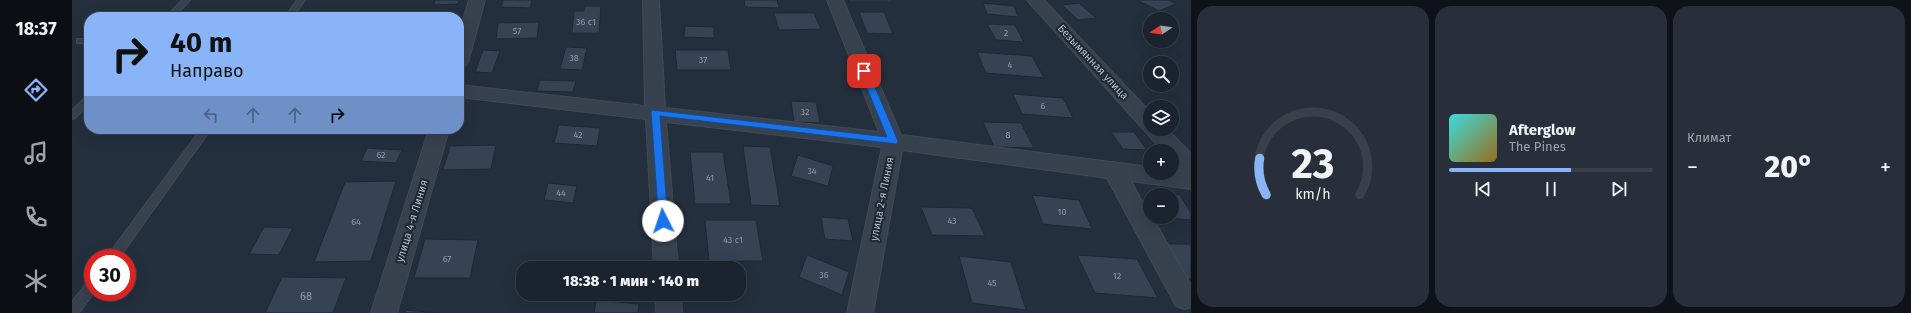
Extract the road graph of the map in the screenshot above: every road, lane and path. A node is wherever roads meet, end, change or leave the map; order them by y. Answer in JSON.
{"nodes":[{"id":1,"x":186,"y":0,"type":"edge"},
{"id":2,"x":301,"y":0,"type":"edge"},
{"id":3,"x":477,"y":0,"type":"edge"},
{"id":4,"x":651,"y":0,"type":"edge"},
{"id":5,"x":835,"y":0,"type":"edge"},
{"id":6,"x":1035,"y":0,"type":"edge"},
{"id":7,"x":175,"y":12,"type":"edge"},
{"id":8,"x":292,"y":12,"type":"edge"},
{"id":9,"x":464,"y":45,"type":"edge"},
{"id":10,"x":464,"y":92,"type":"edge"},
{"id":11,"x":84,"y":104,"type":"edge"},
{"id":12,"x":656,"y":112,"type":"junction"},
{"id":13,"x":72,"y":116,"type":"edge"},
{"id":14,"x":1143,"y":116,"type":"edge"},
{"id":15,"x":202,"y":134,"type":"edge"},
{"id":16,"x":438,"y":134,"type":"edge"},
{"id":17,"x":1161,"y":136,"type":"edge"},
{"id":18,"x":893,"y":141,"type":"junction"},
{"id":19,"x":1191,"y":168,"type":"edge"},
{"id":20,"x":1114,"y":171,"type":"junction"},
{"id":21,"x":1191,"y":181,"type":"edge"},
{"id":22,"x":119,"y":249,"type":"edge"},
{"id":23,"x":666,"y":261,"type":"edge"},
{"id":24,"x":84,"y":296,"type":"edge"},
{"id":25,"x":1185,"y":298,"type":"dead end"},
{"id":26,"x":668,"y":301,"type":"edge"},
{"id":27,"x":72,"y":312,"type":"edge"},
{"id":28,"x":384,"y":313,"type":"edge"},
{"id":29,"x":669,"y":313,"type":"edge"},
{"id":30,"x":860,"y":313,"type":"edge"}],
"edges":[{"from":1,"to":7,"type":"lane"},
{"from":2,"to":8,"type":"lane"},
{"from":3,"to":9,"type":"street"},
{"from":4,"to":12,"type":"street"},
{"from":5,"to":18,"type":"street","name":"улица 2-я Линия"},
{"from":6,"to":14,"type":"street","name":"Безымянная улица"},
{"from":10,"to":12,"type":"street"},
{"from":11,"to":13,"type":"lane"},
{"from":12,"to":18,"type":"street"},
{"from":12,"to":23,"type":"street"},
{"from":15,"to":22,"type":"lane"},
{"from":16,"to":28,"type":"street","name":"улица 4-я Линия"},
{"from":17,"to":19,"type":"street"},
{"from":18,"to":20,"type":"street"},
{"from":18,"to":30,"type":"street","name":"улица 2-я Линия"},
{"from":20,"to":21,"type":"street"},
{"from":20,"to":25,"type":"street"},
{"from":24,"to":27,"type":"lane"},
{"from":26,"to":29,"type":"street"}]}
